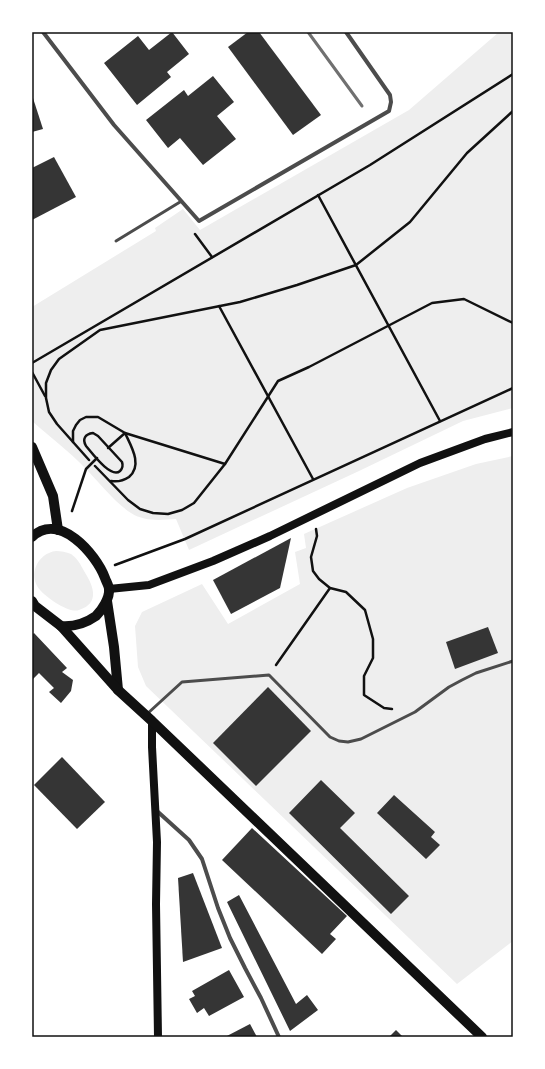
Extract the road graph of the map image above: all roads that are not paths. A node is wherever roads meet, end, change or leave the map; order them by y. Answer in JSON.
{"nodes":[{"id":1,"x":43,"y":32,"type":"edge"},
{"id":2,"x":346,"y":32,"type":"edge"},
{"id":3,"x":180,"y":202,"type":"junction"},
{"id":4,"x":116,"y":241,"type":"dead end"},
{"id":5,"x":513,"y":432,"type":"edge"},
{"id":6,"x":32,"y":447,"type":"edge"},
{"id":7,"x":61,"y":532,"type":"junction"},
{"id":8,"x":32,"y":537,"type":"edge"},
{"id":9,"x":109,"y":590,"type":"junction"},
{"id":10,"x":32,"y":601,"type":"edge"},
{"id":11,"x":106,"y":601,"type":"junction"},
{"id":12,"x":61,"y":626,"type":"junction"},
{"id":13,"x":513,"y":661,"type":"edge"},
{"id":14,"x":118,"y":690,"type":"junction"},
{"id":15,"x":149,"y":718,"type":"junction"},
{"id":16,"x":155,"y":809,"type":"junction"},
{"id":17,"x":158,"y":1037,"type":"edge"},
{"id":18,"x":279,"y":1037,"type":"edge"},
{"id":19,"x":482,"y":1037,"type":"edge"}],
"edges":[{"from":1,"to":3,"type":"street"},
{"from":2,"to":3,"type":"street"},
{"from":3,"to":4,"type":"lane"},
{"from":5,"to":9,"type":"main road"},
{"from":6,"to":7,"type":"main road"},
{"from":7,"to":8,"type":"main road"},
{"from":7,"to":9,"type":"main road"},
{"from":9,"to":11,"type":"main road"},
{"from":10,"to":12,"type":"main road"},
{"from":11,"to":12,"type":"main road"},
{"from":11,"to":14,"type":"main road"},
{"from":12,"to":14,"type":"main road"},
{"from":13,"to":15,"type":"lane"},
{"from":14,"to":15,"type":"main road"},
{"from":15,"to":16,"type":"main road"},
{"from":15,"to":19,"type":"main road"},
{"from":16,"to":17,"type":"main road"},
{"from":16,"to":18,"type":"street"}]}
